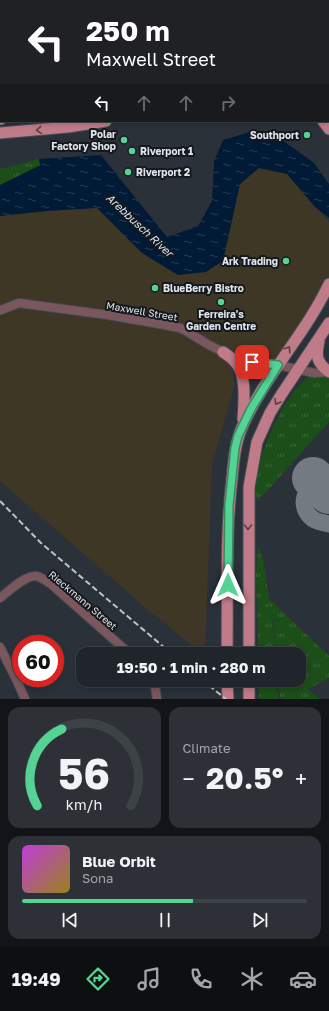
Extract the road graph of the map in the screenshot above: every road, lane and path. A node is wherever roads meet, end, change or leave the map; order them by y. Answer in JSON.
{"nodes":[{"id":1,"x":1,"y":122,"type":"edge"},
{"id":2,"x":100,"y":122,"type":"edge"},
{"id":3,"x":2,"y":133,"type":"edge"},
{"id":4,"x":329,"y":284,"type":"edge"},
{"id":5,"x":1,"y":310,"type":"edge"},
{"id":6,"x":329,"y":323,"type":"edge"},
{"id":7,"x":320,"y":336,"type":"junction"},
{"id":8,"x":223,"y":352,"type":"junction"},
{"id":9,"x":278,"y":365,"type":"junction"},
{"id":10,"x":297,"y":369,"type":"junction"},
{"id":11,"x":329,"y":372,"type":"edge"},
{"id":12,"x":243,"y":424,"type":"junction"},
{"id":13,"x":0,"y":598,"type":"edge"},
{"id":14,"x":0,"y":647,"type":"edge"},
{"id":15,"x":122,"y":647,"type":"edge"},
{"id":16,"x":228,"y":647,"type":"edge"},
{"id":17,"x":249,"y":647,"type":"edge"},
{"id":18,"x":155,"y":687,"type":"edge"},
{"id":19,"x":227,"y":687,"type":"edge"},
{"id":20,"x":249,"y":687,"type":"edge"},
{"id":21,"x":25,"y":699,"type":"edge"},
{"id":22,"x":157,"y":699,"type":"edge"},
{"id":23,"x":228,"y":699,"type":"edge"},
{"id":24,"x":249,"y":699,"type":"edge"}],
"edges":[{"from":1,"to":3,"type":"street"},
{"from":2,"to":3,"type":"main road","one_way":true},
{"from":9,"to":4,"type":"main road","one_way":true},
{"from":5,"to":8,"type":"street","name":"Maxwell Street"},
{"from":6,"to":7,"type":"main road"},
{"from":7,"to":10,"type":"main road"},
{"from":7,"to":11,"type":"main road"},
{"from":8,"to":9,"type":"street","name":"Maxwell Street"},
{"from":8,"to":12,"type":"main road"},
{"from":9,"to":10,"type":"street","name":"Maxwell Street"},
{"from":9,"to":12,"type":"main road"},
{"from":10,"to":11,"type":"street","name":"Maxwell Street"},
{"from":10,"to":17,"type":"main road","one_way":true},
{"from":12,"to":16,"type":"main road"},
{"from":13,"to":15,"type":"street","name":"Rieckmann Street"},
{"from":14,"to":21,"type":"street"},
{"from":18,"to":22,"type":"street"},
{"from":19,"to":23,"type":"main road"},
{"from":20,"to":24,"type":"main road"}]}
